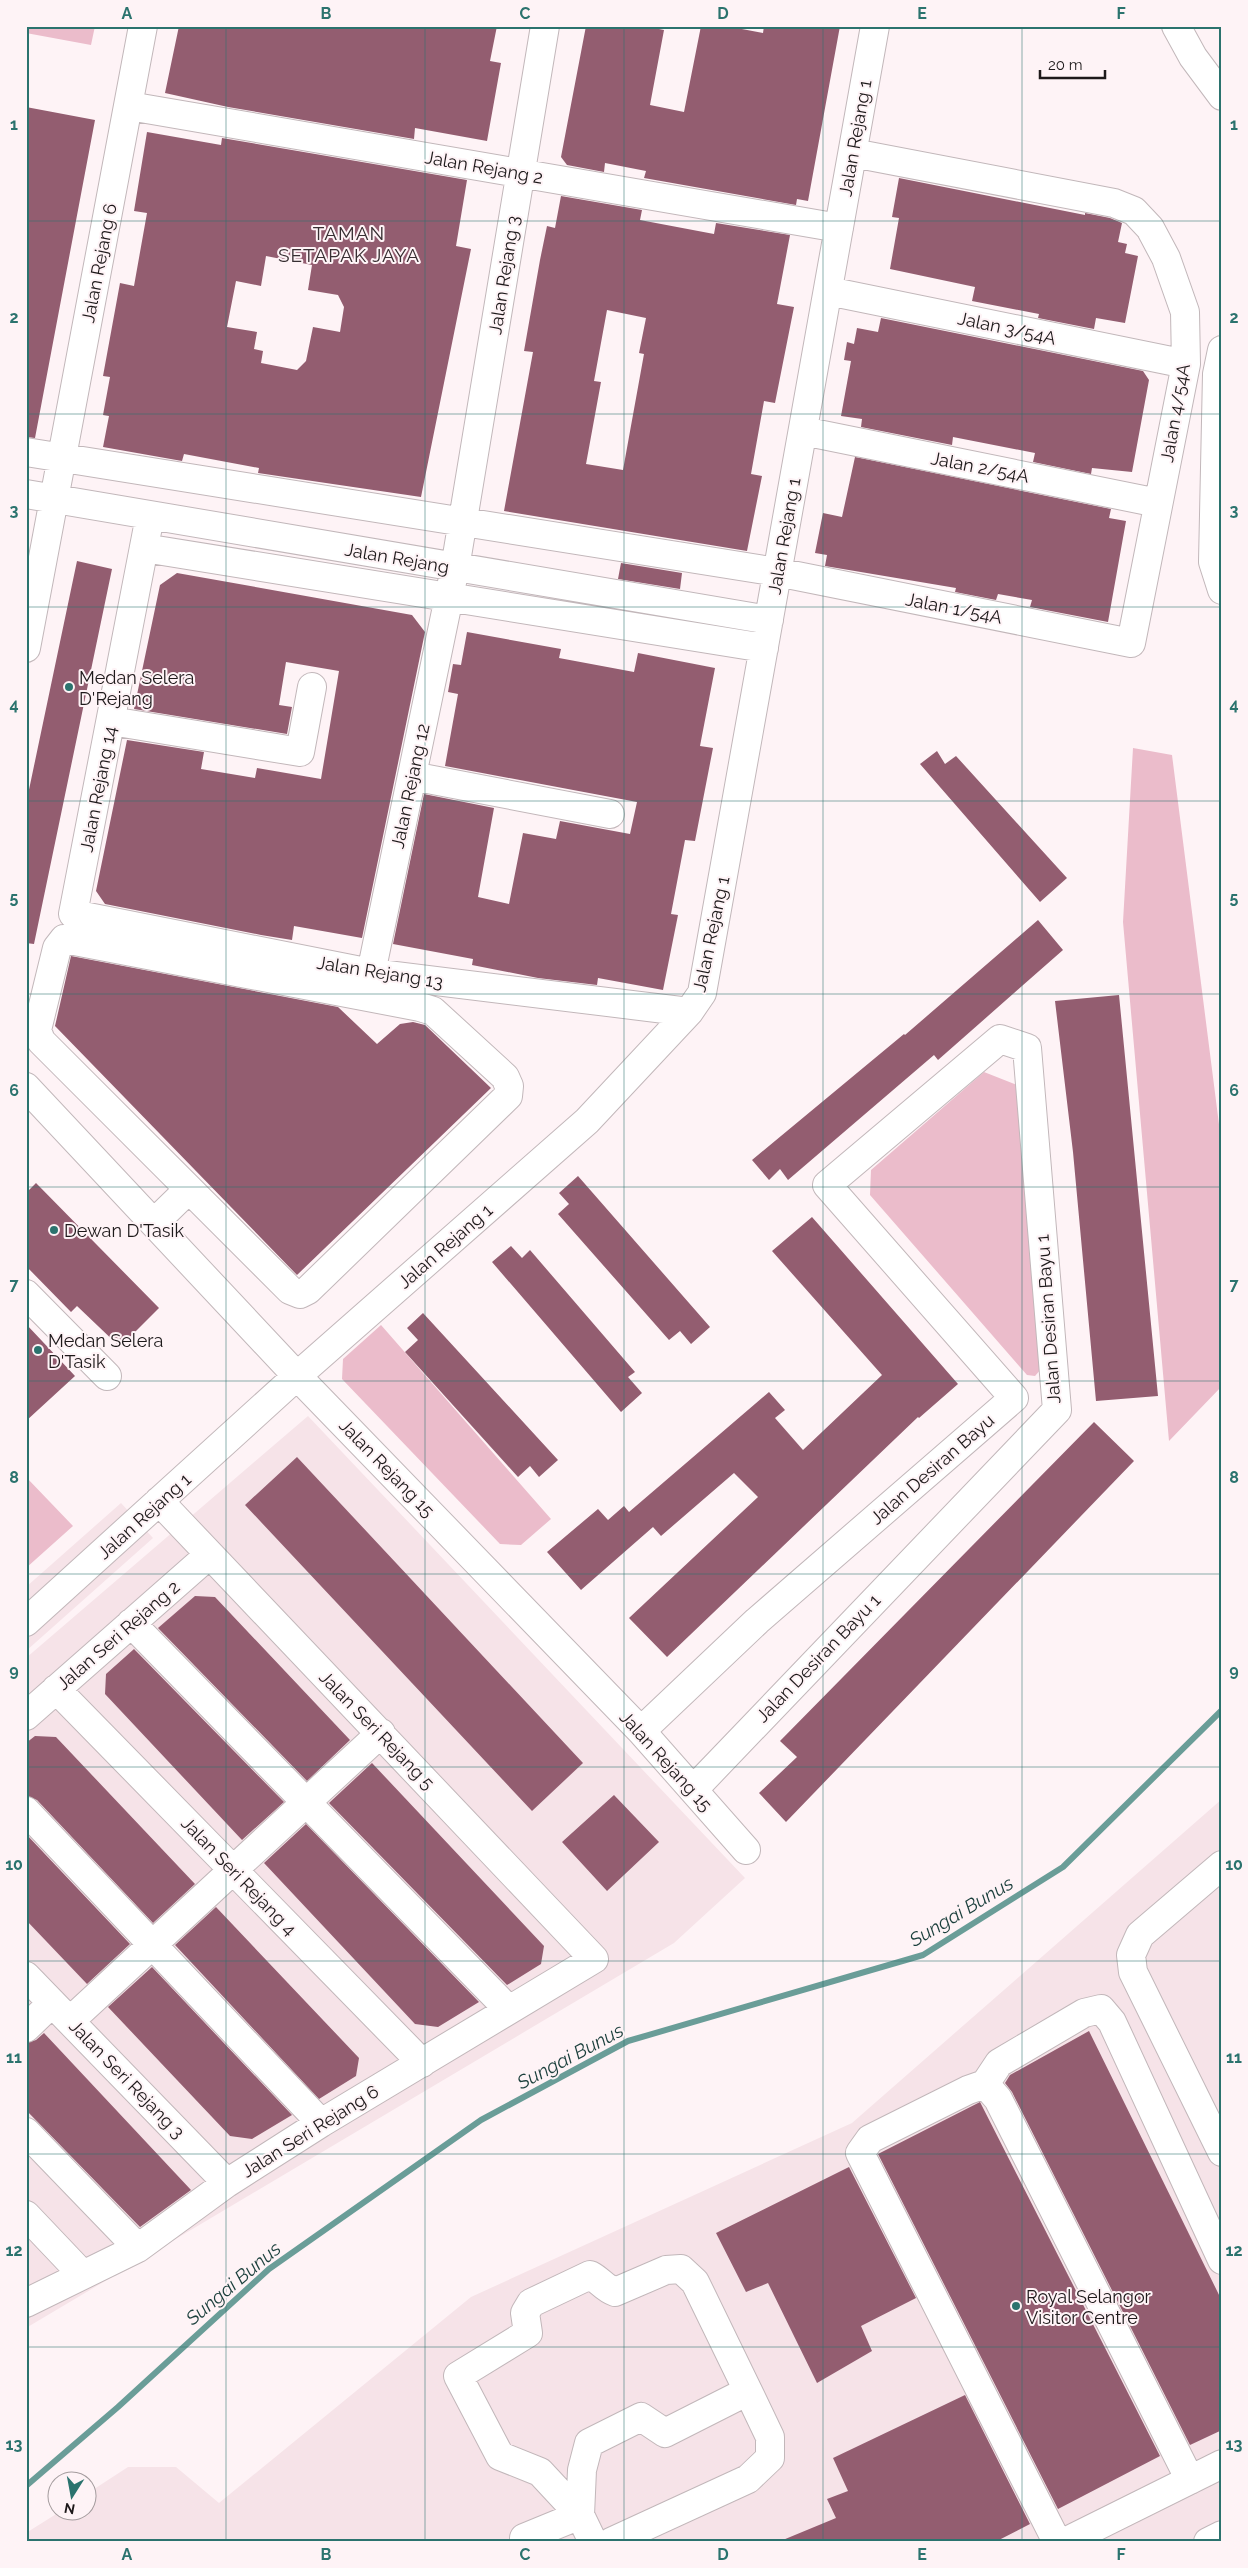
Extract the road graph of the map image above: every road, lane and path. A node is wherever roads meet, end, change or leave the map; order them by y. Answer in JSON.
{"nodes":[{"id":1,"x":143,"y":26,"type":"edge"},
{"id":2,"x":545,"y":26,"type":"edge"},
{"id":3,"x":875,"y":26,"type":"edge"},
{"id":4,"x":1176,"y":26,"type":"edge"},
{"id":5,"x":1222,"y":96,"type":"edge"},
{"id":6,"x":129,"y":106,"type":"junction"},
{"id":7,"x":853,"y":153,"type":"junction"},
{"id":8,"x":521,"y":173,"type":"junction"},
{"id":9,"x":839,"y":228,"type":"junction"},
{"id":10,"x":828,"y":291,"type":"junction"},
{"id":11,"x":1222,"y":350,"type":"edge"},
{"id":12,"x":1186,"y":364,"type":"junction"},
{"id":13,"x":803,"y":431,"type":"junction"},
{"id":14,"x":26,"y":452,"type":"edge"},
{"id":15,"x":62,"y":459,"type":"junction"},
{"id":16,"x":26,"y":494,"type":"edge"},
{"id":17,"x":55,"y":500,"type":"junction"},
{"id":18,"x":1158,"y":502,"type":"junction"},
{"id":19,"x":150,"y":516,"type":"junction"},
{"id":20,"x":462,"y":523,"type":"junction"},
{"id":21,"x":144,"y":548,"type":"junction"},
{"id":22,"x":455,"y":568,"type":"junction"},
{"id":23,"x":777,"y":572,"type":"junction"},
{"id":24,"x":1222,"y":590,"type":"edge"},
{"id":25,"x":449,"y":598,"type":"junction"},
{"id":26,"x":769,"y":620,"type":"junction"},
{"id":27,"x":1131,"y":643,"type":"joint"},
{"id":28,"x":26,"y":648,"type":"edge"},
{"id":29,"x":764,"y":648,"type":"junction"},
{"id":30,"x":312,"y":687,"type":"dead end"},
{"id":31,"x":111,"y":721,"type":"junction"},
{"id":32,"x":412,"y":776,"type":"junction"},
{"id":33,"x":610,"y":814,"type":"dead end"},
{"id":34,"x":73,"y":914,"type":"joint"},
{"id":35,"x":371,"y":973,"type":"junction"},
{"id":36,"x":689,"y":1012,"type":"junction"},
{"id":37,"x":28,"y":1092,"type":"edge"},
{"id":38,"x":189,"y":1190,"type":"junction"},
{"id":39,"x":154,"y":1223,"type":"junction"},
{"id":40,"x":26,"y":1294,"type":"edge"},
{"id":41,"x":107,"y":1376,"type":"dead end"},
{"id":42,"x":298,"y":1376,"type":"junction"},
{"id":43,"x":1014,"y":1398,"type":"junction"},
{"id":44,"x":1057,"y":1410,"type":"junction"},
{"id":45,"x":159,"y":1501,"type":"junction"},
{"id":46,"x":209,"y":1554,"type":"junction"},
{"id":47,"x":26,"y":1622,"type":"edge"},
{"id":48,"x":131,"y":1623,"type":"junction"},
{"id":49,"x":56,"y":1690,"type":"junction"},
{"id":50,"x":26,"y":1716,"type":"edge"},
{"id":51,"x":641,"y":1731,"type":"junction"},
{"id":52,"x":381,"y":1733,"type":"junction"},
{"id":53,"x":693,"y":1790,"type":"junction"},
{"id":54,"x":307,"y":1801,"type":"junction"},
{"id":55,"x":26,"y":1811,"type":"edge"},
{"id":56,"x":746,"y":1850,"type":"dead end"},
{"id":57,"x":1222,"y":1865,"type":"edge"},
{"id":58,"x":233,"y":1871,"type":"junction"},
{"id":59,"x":155,"y":1945,"type":"junction"},
{"id":60,"x":594,"y":1958,"type":"joint"},
{"id":61,"x":26,"y":1976,"type":"edge"},
{"id":62,"x":509,"y":2010,"type":"junction"},
{"id":63,"x":62,"y":2012,"type":"junction"},
{"id":64,"x":26,"y":2028,"type":"edge"},
{"id":65,"x":422,"y":2062,"type":"junction"},
{"id":66,"x":985,"y":2084,"type":"junction"},
{"id":67,"x":321,"y":2123,"type":"junction"},
{"id":68,"x":26,"y":2132,"type":"edge"},
{"id":69,"x":1222,"y":2152,"type":"edge"},
{"id":70,"x":227,"y":2183,"type":"junction"},
{"id":71,"x":26,"y":2215,"type":"edge"},
{"id":72,"x":138,"y":2248,"type":"junction"},
{"id":73,"x":1222,"y":2260,"type":"edge"},
{"id":74,"x":83,"y":2275,"type":"junction"},
{"id":75,"x":26,"y":2303,"type":"edge"},
{"id":76,"x":748,"y":2391,"type":"junction"},
{"id":77,"x":1222,"y":2464,"type":"edge"},
{"id":78,"x":1190,"y":2480,"type":"junction"},
{"id":79,"x":580,"y":2515,"type":"junction"},
{"id":80,"x":1222,"y":2535,"type":"edge"},
{"id":81,"x":524,"y":2538,"type":"dead end"},
{"id":82,"x":592,"y":2542,"type":"edge"},
{"id":83,"x":611,"y":2542,"type":"edge"},
{"id":84,"x":1057,"y":2542,"type":"edge"},
{"id":85,"x":1065,"y":2542,"type":"edge"},
{"id":86,"x":1208,"y":2542,"type":"edge"}],
"edges":[{"from":1,"to":6,"type":"street","name":"Jalan Rejang 6"},
{"from":2,"to":8,"type":"street","name":"Jalan Rejang 3"},
{"from":3,"to":7,"type":"street","name":"Jalan Rejang 1"},
{"from":4,"to":5,"type":"street"},
{"from":6,"to":8,"type":"street","name":"Jalan Rejang 2"},
{"from":6,"to":15,"type":"street","name":"Jalan Rejang 6"},
{"from":7,"to":9,"type":"street","name":"Jalan Rejang 1"},
{"from":7,"to":12,"type":"street","name":"Jalan 4/54A"},
{"from":8,"to":9,"type":"street","name":"Jalan Rejang 2"},
{"from":8,"to":20,"type":"street","name":"Jalan Rejang 3"},
{"from":9,"to":10,"type":"street","name":"Jalan Rejang 1"},
{"from":10,"to":12,"type":"street","name":"Jalan 3/54A"},
{"from":10,"to":13,"type":"street","name":"Jalan Rejang 1"},
{"from":11,"to":24,"type":"street"},
{"from":12,"to":18,"type":"street","name":"Jalan 4/54A"},
{"from":13,"to":18,"type":"street","name":"Jalan 2/54A"},
{"from":13,"to":23,"type":"street","name":"Jalan Rejang 1"},
{"from":14,"to":15,"type":"street","name":"Jalan 1/54A"},
{"from":15,"to":17,"type":"street","name":"Jalan Rejang 6"},
{"from":15,"to":20,"type":"street","name":"Jalan 1/54A"},
{"from":16,"to":17,"type":"street","name":"Jalan Rejang"},
{"from":17,"to":19,"type":"street","name":"Jalan Rejang"},
{"from":17,"to":28,"type":"street","name":"Jalan Rejang 6"},
{"from":18,"to":27,"type":"street","name":"Jalan 4/54A"},
{"from":19,"to":21,"type":"street","name":"Jalan Rejang 14"},
{"from":19,"to":22,"type":"street","name":"Jalan Rejang"},
{"from":20,"to":22,"type":"street","name":"Jalan Rejang 3"},
{"from":20,"to":23,"type":"street","name":"Jalan 1/54A"},
{"from":21,"to":25,"type":"street"},
{"from":21,"to":31,"type":"street","name":"Jalan Rejang 14"},
{"from":22,"to":25,"type":"street","name":"Jalan Rejang 12"},
{"from":22,"to":26,"type":"street","name":"Jalan Rejang"},
{"from":23,"to":26,"type":"street","name":"Jalan Rejang 1"},
{"from":23,"to":27,"type":"street","name":"Jalan 1/54A"},
{"from":25,"to":29,"type":"street"},
{"from":25,"to":32,"type":"street","name":"Jalan Rejang 12"},
{"from":26,"to":29,"type":"street","name":"Jalan Rejang 1"},
{"from":29,"to":36,"type":"street","name":"Jalan Rejang 1"},
{"from":30,"to":31,"type":"street"},
{"from":31,"to":34,"type":"street","name":"Jalan Rejang 14"},
{"from":32,"to":33,"type":"street"},
{"from":32,"to":35,"type":"street","name":"Jalan Rejang 12"},
{"from":34,"to":35,"type":"street","name":"Jalan Rejang 13"},
{"from":35,"to":36,"type":"street","name":"Jalan Rejang 13"},
{"from":36,"to":42,"type":"street","name":"Jalan Rejang 1"},
{"from":37,"to":39,"type":"street","name":"Jalan Rejang 15"},
{"from":38,"to":38,"type":"street"},
{"from":38,"to":39,"type":"street"},
{"from":39,"to":42,"type":"street","name":"Jalan Rejang 15"},
{"from":40,"to":41,"type":"street"},
{"from":42,"to":45,"type":"street","name":"Jalan Rejang 1"},
{"from":42,"to":51,"type":"street","name":"Jalan Rejang 15"},
{"from":43,"to":44,"type":"street"},
{"from":43,"to":44,"type":"street","name":"Jalan Desiran Bayu 1"},
{"from":43,"to":51,"type":"street","name":"Jalan Desiran Bayu"},
{"from":44,"to":53,"type":"street","name":"Jalan Desiran Bayu 1"},
{"from":45,"to":46,"type":"street","name":"Jalan Seri Rejang 5"},
{"from":45,"to":47,"type":"street","name":"Jalan Rejang 1"},
{"from":46,"to":48,"type":"street","name":"Jalan Seri Rejang 2"},
{"from":46,"to":52,"type":"street","name":"Jalan Seri Rejang 5"},
{"from":48,"to":49,"type":"street","name":"Jalan Seri Rejang 2"},
{"from":48,"to":54,"type":"street"},
{"from":49,"to":50,"type":"street","name":"Jalan Seri Rejang 2"},
{"from":49,"to":58,"type":"street","name":"Jalan Seri Rejang 4"},
{"from":51,"to":53,"type":"street","name":"Jalan Rejang 15"},
{"from":52,"to":54,"type":"street"},
{"from":52,"to":60,"type":"street","name":"Jalan Seri Rejang 5"},
{"from":53,"to":56,"type":"street","name":"Jalan Rejang 15"},
{"from":54,"to":58,"type":"street"},
{"from":54,"to":62,"type":"street"},
{"from":55,"to":59,"type":"street"},
{"from":57,"to":69,"type":"street"},
{"from":58,"to":59,"type":"street"},
{"from":58,"to":65,"type":"street","name":"Jalan Seri Rejang 4"},
{"from":59,"to":63,"type":"street"},
{"from":59,"to":67,"type":"street"},
{"from":60,"to":62,"type":"street","name":"Jalan Seri Rejang 6"},
{"from":61,"to":63,"type":"street","name":"Jalan Seri Rejang 3"},
{"from":62,"to":65,"type":"street","name":"Jalan Seri Rejang 6"},
{"from":63,"to":64,"type":"street"},
{"from":63,"to":70,"type":"street","name":"Jalan Seri Rejang 3"},
{"from":65,"to":67,"type":"street","name":"Jalan Seri Rejang 6"},
{"from":66,"to":73,"type":"street"},
{"from":66,"to":78,"type":"street"},
{"from":66,"to":84,"type":"street"},
{"from":67,"to":70,"type":"street","name":"Jalan Seri Rejang 6"},
{"from":68,"to":72,"type":"street"},
{"from":70,"to":72,"type":"street","name":"Jalan Seri Rejang 6"},
{"from":71,"to":74,"type":"street"},
{"from":72,"to":74,"type":"street","name":"Jalan Seri Rejang 6"},
{"from":74,"to":75,"type":"street","name":"Jalan Seri Rejang 6"},
{"from":76,"to":79,"type":"street"},
{"from":76,"to":79,"type":"street"},
{"from":76,"to":83,"type":"street"},
{"from":77,"to":78,"type":"street"},
{"from":78,"to":85,"type":"street"},
{"from":79,"to":81,"type":"street"},
{"from":79,"to":82,"type":"street"},
{"from":80,"to":86,"type":"street"}]}
